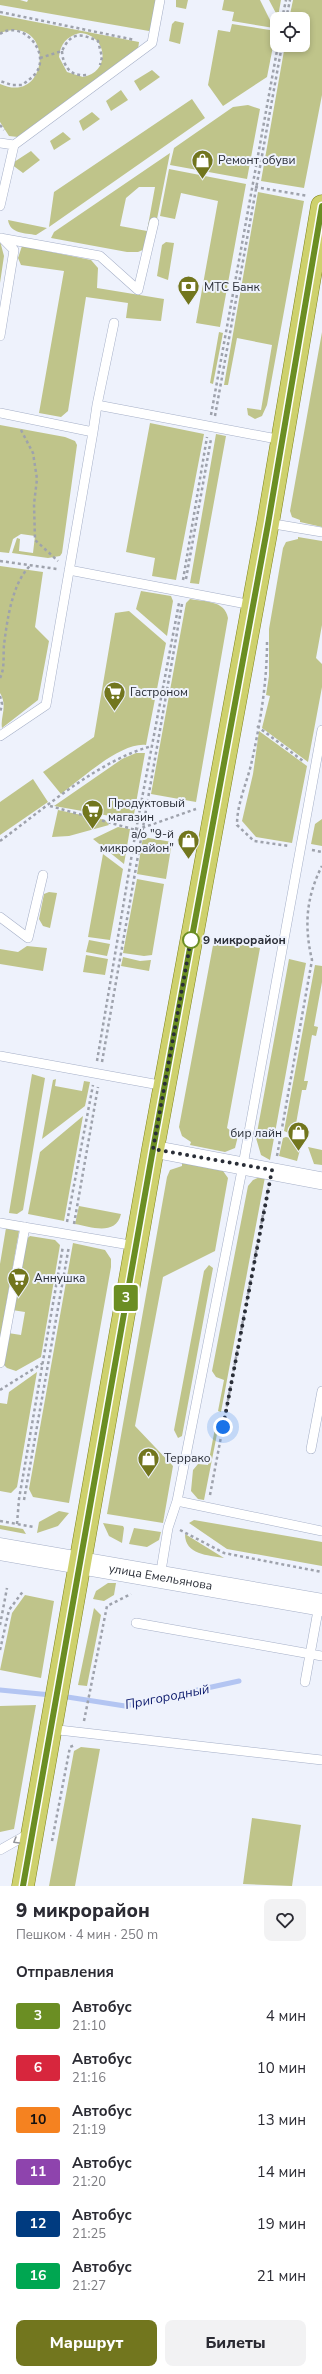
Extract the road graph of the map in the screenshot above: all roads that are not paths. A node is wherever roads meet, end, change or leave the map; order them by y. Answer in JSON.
{"nodes":[{"id":1,"x":160,"y":0,"type":"edge"},
{"id":2,"x":0,"y":142,"type":"edge"},
{"id":3,"x":14,"y":145,"type":"junction"},
{"id":4,"x":0,"y":206,"type":"edge"},
{"id":5,"x":319,"y":212,"type":"edge"},
{"id":6,"x":154,"y":222,"type":"dead end"},
{"id":7,"x":1,"y":237,"type":"edge"},
{"id":8,"x":114,"y":323,"type":"dead end"},
{"id":9,"x":0,"y":336,"type":"edge"},
{"id":10,"x":97,"y":405,"type":"junction"},
{"id":11,"x":0,"y":413,"type":"edge"},
{"id":12,"x":93,"y":432,"type":"junction"},
{"id":13,"x":282,"y":440,"type":"junction"},
{"id":14,"x":268,"y":524,"type":"junction"},
{"id":15,"x":322,"y":532,"type":"edge"},
{"id":16,"x":69,"y":570,"type":"junction"},
{"id":17,"x":252,"y":605,"type":"junction"},
{"id":18,"x":322,"y":730,"type":"edge"},
{"id":19,"x":0,"y":736,"type":"edge"},
{"id":20,"x":318,"y":772,"type":"edge"},
{"id":21,"x":43,"y":875,"type":"dead end"},
{"id":22,"x":0,"y":917,"type":"edge"},
{"id":23,"x":0,"y":1056,"type":"edge"},
{"id":24,"x":165,"y":1086,"type":"junction"},
{"id":25,"x":153,"y":1149,"type":"junction"},
{"id":26,"x":243,"y":1165,"type":"junction"},
{"id":27,"x":322,"y":1181,"type":"edge"},
{"id":28,"x":0,"y":1223,"type":"edge"},
{"id":29,"x":25,"y":1227,"type":"junction"},
{"id":30,"x":136,"y":1246,"type":"junction"},
{"id":31,"x":0,"y":1363,"type":"edge"},
{"id":32,"x":322,"y":1391,"type":"edge"},
{"id":33,"x":311,"y":1449,"type":"dead end"},
{"id":34,"x":177,"y":1501,"type":"junction"},
{"id":35,"x":322,"y":1531,"type":"edge"},
{"id":36,"x":0,"y":1549,"type":"edge"},
{"id":37,"x":80,"y":1563,"type":"junction"},
{"id":38,"x":160,"y":1576,"type":"junction"},
{"id":39,"x":321,"y":1605,"type":"edge"},
{"id":40,"x":136,"y":1623,"type":"dead end"},
{"id":41,"x":310,"y":1654,"type":"junction"},
{"id":42,"x":322,"y":1656,"type":"edge"},
{"id":43,"x":305,"y":1682,"type":"dead end"},
{"id":44,"x":52,"y":1718,"type":"junction"},
{"id":45,"x":322,"y":1760,"type":"edge"},
{"id":46,"x":32,"y":1832,"type":"junction"},
{"id":47,"x":0,"y":1850,"type":"edge"},
{"id":48,"x":23,"y":1886,"type":"edge"}],
"edges":[{"from":1,"to":3,"type":"lane"},
{"from":2,"to":3,"type":"lane"},
{"from":3,"to":4,"type":"lane"},
{"from":5,"to":13,"type":"main road"},
{"from":6,"to":7,"type":"lane"},
{"from":7,"to":9,"type":"lane"},
{"from":8,"to":10,"type":"lane"},
{"from":10,"to":12,"type":"lane"},
{"from":10,"to":13,"type":"lane"},
{"from":11,"to":12,"type":"lane"},
{"from":12,"to":16,"type":"lane"},
{"from":13,"to":14,"type":"main road"},
{"from":14,"to":15,"type":"lane"},
{"from":14,"to":17,"type":"main road"},
{"from":16,"to":17,"type":"lane"},
{"from":16,"to":19,"type":"lane"},
{"from":17,"to":24,"type":"main road"},
{"from":18,"to":20,"type":"lane"},
{"from":20,"to":26,"type":"lane"},
{"from":21,"to":22,"type":"lane"},
{"from":23,"to":24,"type":"lane"},
{"from":24,"to":25,"type":"main road"},
{"from":25,"to":26,"type":"street"},
{"from":25,"to":30,"type":"main road"},
{"from":26,"to":27,"type":"street"},
{"from":26,"to":34,"type":"lane"},
{"from":28,"to":29,"type":"lane"},
{"from":29,"to":30,"type":"lane"},
{"from":29,"to":31,"type":"lane"},
{"from":30,"to":37,"type":"main road"},
{"from":32,"to":33,"type":"lane"},
{"from":34,"to":35,"type":"lane"},
{"from":34,"to":38,"type":"lane"},
{"from":36,"to":37,"type":"main road","name":"улица Емельянова"},
{"from":37,"to":38,"type":"main road","name":"улица Емельянова"},
{"from":37,"to":44,"type":"main road"},
{"from":38,"to":39,"type":"main road","name":"улица Емельянова"},
{"from":39,"to":41,"type":"lane"},
{"from":40,"to":41,"type":"lane"},
{"from":41,"to":42,"type":"lane"},
{"from":41,"to":43,"type":"lane"},
{"from":44,"to":45,"type":"lane"},
{"from":44,"to":46,"type":"main road"},
{"from":46,"to":47,"type":"lane","one_way":true},
{"from":46,"to":48,"type":"main road"}]}
